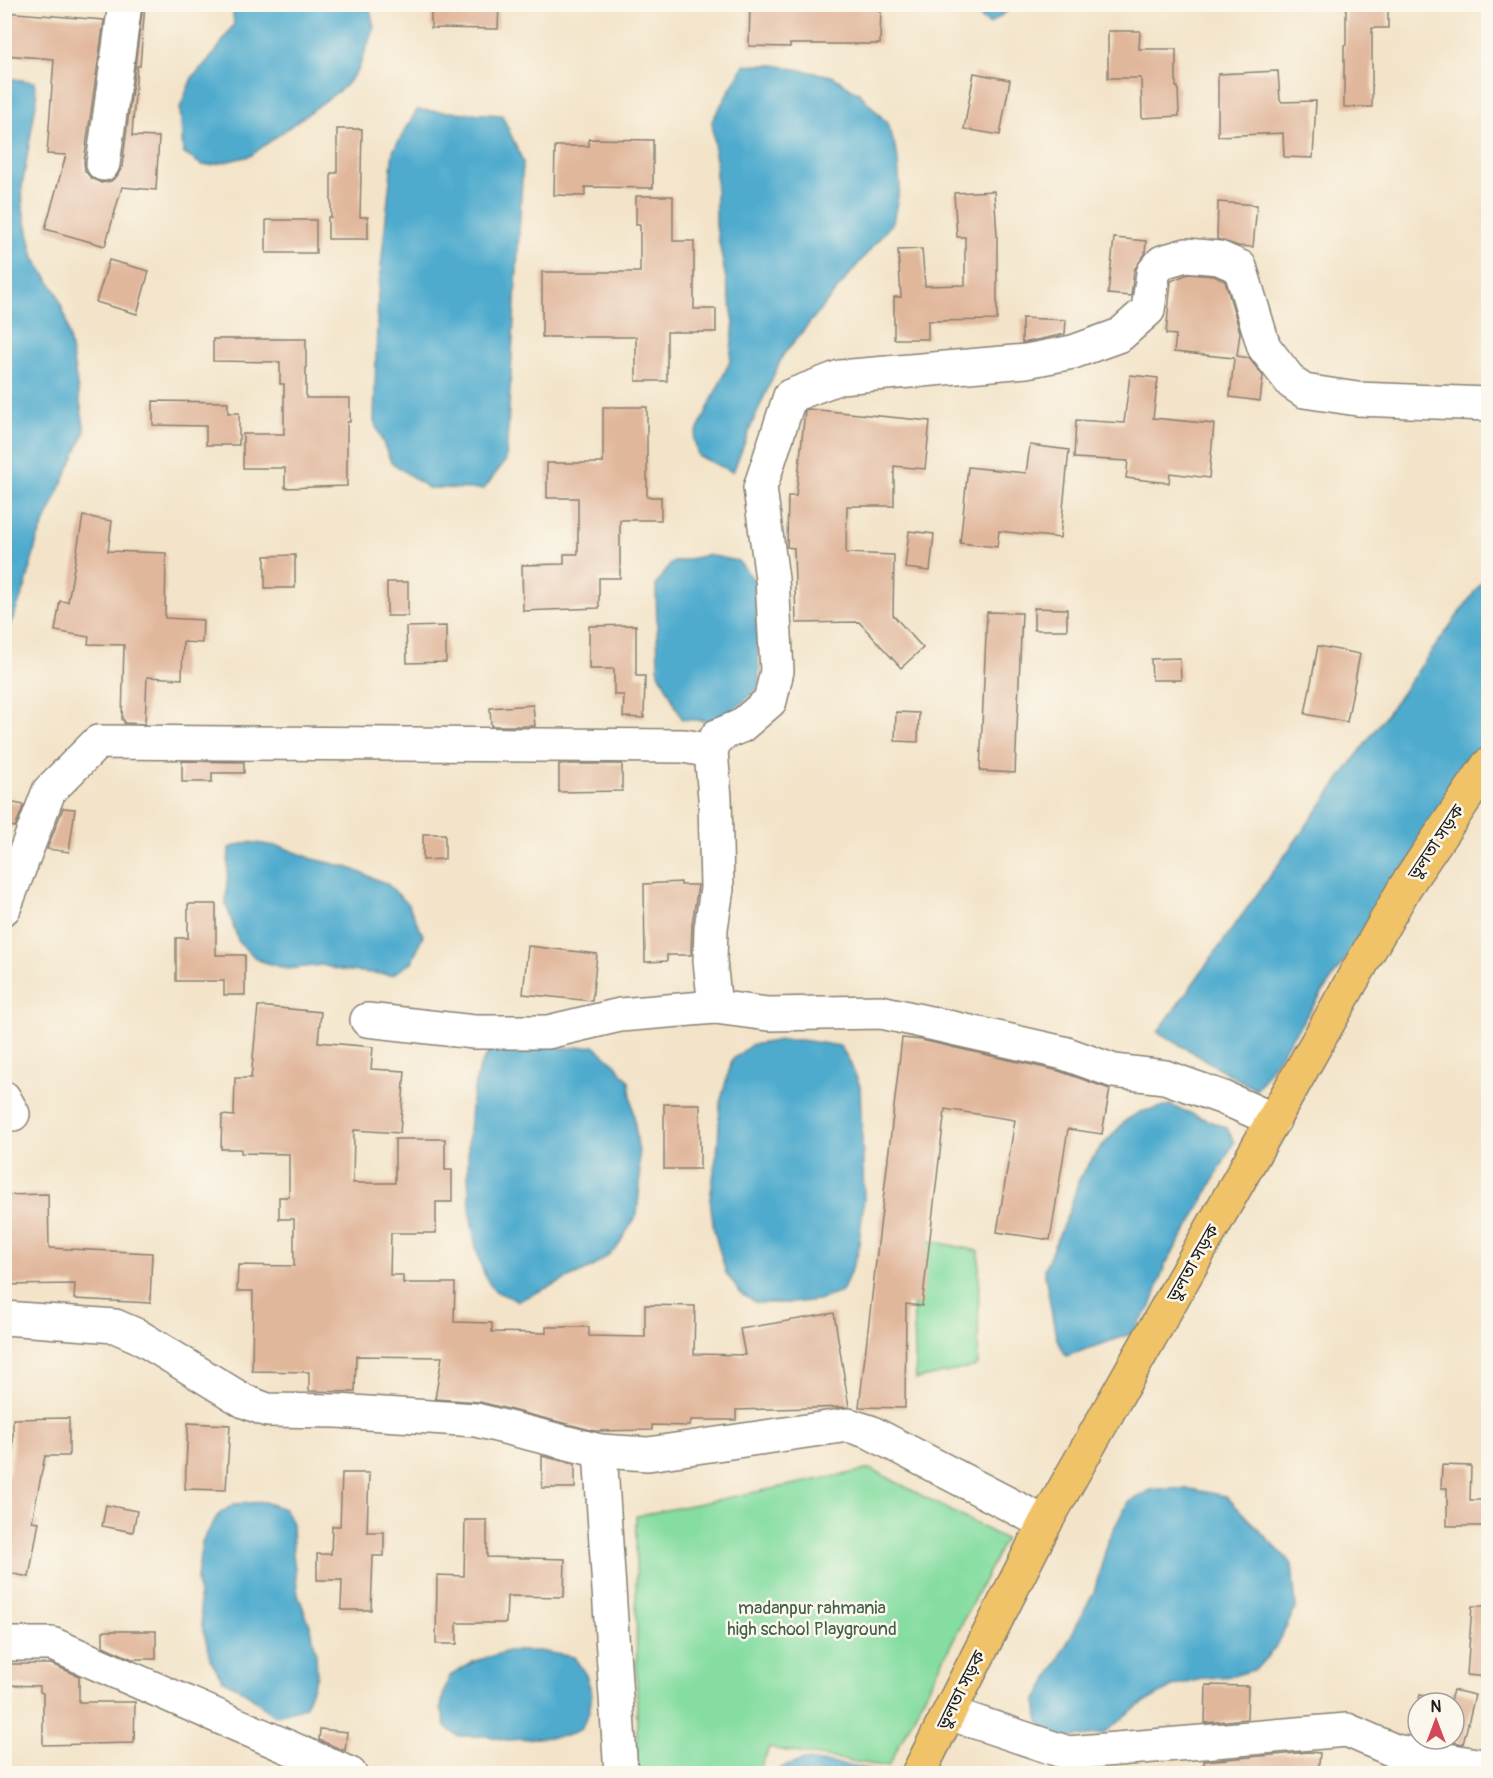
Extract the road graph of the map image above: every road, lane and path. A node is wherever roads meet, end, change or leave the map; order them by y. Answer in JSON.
{"nodes":[{"id":1,"x":125,"y":4,"type":"edge"},
{"id":2,"x":103,"y":164,"type":"dead end"},
{"id":3,"x":1488,"y":404,"type":"edge"},
{"id":4,"x":711,"y":751,"type":"junction"},
{"id":5,"x":1488,"y":765,"type":"edge"},
{"id":6,"x":4,"y":908,"type":"edge"},
{"id":7,"x":715,"y":1008,"type":"junction"},
{"id":8,"x":367,"y":1020,"type":"dead end"},
{"id":9,"x":1274,"y":1120,"type":"junction"},
{"id":10,"x":4,"y":1318,"type":"edge"},
{"id":11,"x":600,"y":1451,"type":"junction"},
{"id":12,"x":1045,"y":1523,"type":"junction"},
{"id":13,"x":4,"y":1644,"type":"edge"},
{"id":14,"x":949,"y":1713,"type":"junction"},
{"id":15,"x":1488,"y":1767,"type":"edge"},
{"id":16,"x":350,"y":1773,"type":"edge"},
{"id":17,"x":621,"y":1773,"type":"edge"},
{"id":18,"x":918,"y":1773,"type":"edge"}],
"edges":[{"from":1,"to":2,"type":"street"},
{"from":3,"to":4,"type":"street"},
{"from":4,"to":6,"type":"street"},
{"from":4,"to":7,"type":"street"},
{"from":5,"to":9,"type":"highway","name":"ভুলতা সড়ক"},
{"from":7,"to":8,"type":"street"},
{"from":7,"to":9,"type":"street"},
{"from":9,"to":12,"type":"highway","name":"ভুলতা সড়ক"},
{"from":10,"to":11,"type":"street"},
{"from":11,"to":12,"type":"street"},
{"from":11,"to":17,"type":"street"},
{"from":12,"to":14,"type":"highway","name":"ভুলতা সড়ক"},
{"from":13,"to":16,"type":"street"},
{"from":14,"to":15,"type":"street"},
{"from":14,"to":18,"type":"highway","name":"ভুলতা সড়ক"}]}
